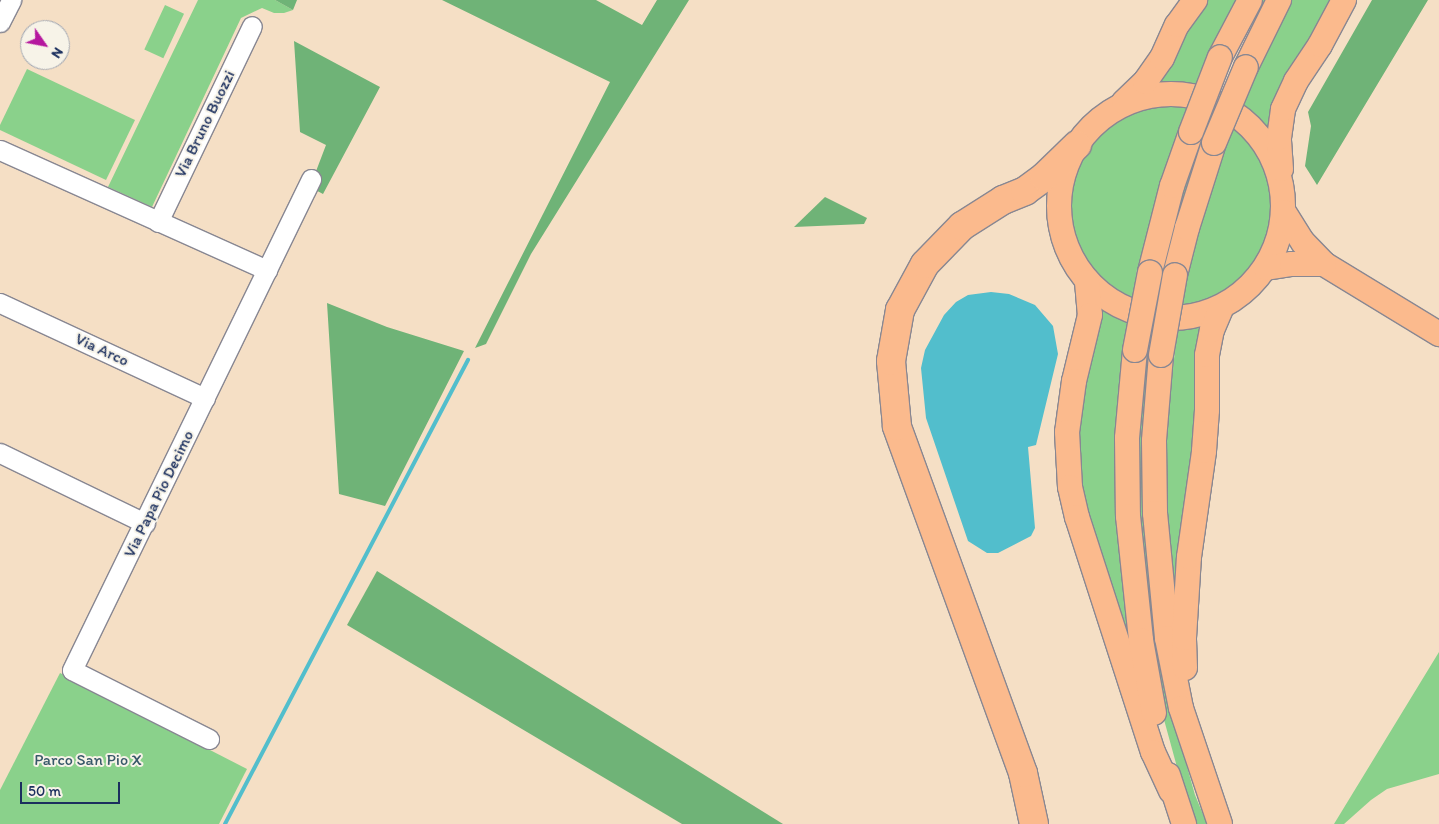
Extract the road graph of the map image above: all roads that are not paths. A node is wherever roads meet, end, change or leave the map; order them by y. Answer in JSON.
{"nodes":[{"id":1,"x":11,"y":0,"type":"edge"},
{"id":2,"x":1195,"y":0,"type":"edge"},
{"id":3,"x":1250,"y":0,"type":"edge"},
{"id":4,"x":1279,"y":0,"type":"edge"},
{"id":5,"x":1344,"y":0,"type":"edge"},
{"id":6,"x":0,"y":22,"type":"edge"},
{"id":7,"x":252,"y":26,"type":"dead end"},
{"id":8,"x":1120,"y":106,"type":"junction"},
{"id":9,"x":1077,"y":145,"type":"junction"},
{"id":10,"x":0,"y":150,"type":"edge"},
{"id":11,"x":311,"y":179,"type":"dead end"},
{"id":12,"x":1282,"y":183,"type":"junction"},
{"id":13,"x":1284,"y":212,"type":"junction"},
{"id":14,"x":158,"y":222,"type":"junction"},
{"id":15,"x":1324,"y":264,"type":"junction"},
{"id":16,"x":1266,"y":268,"type":"junction"},
{"id":17,"x":268,"y":270,"type":"junction"},
{"id":18,"x":1087,"y":282,"type":"junction"},
{"id":19,"x":0,"y":303,"type":"edge"},
{"id":20,"x":1222,"y":307,"type":"junction"},
{"id":21,"x":1439,"y":334,"type":"edge"},
{"id":22,"x":205,"y":398,"type":"junction"},
{"id":23,"x":0,"y":454,"type":"edge"},
{"id":24,"x":145,"y":524,"type":"junction"},
{"id":25,"x":210,"y":739,"type":"dead end"},
{"id":26,"x":1203,"y":778,"type":"junction"},
{"id":27,"x":1171,"y":791,"type":"junction"},
{"id":28,"x":1218,"y":821,"type":"edge"},
{"id":29,"x":1034,"y":824,"type":"edge"},
{"id":30,"x":1184,"y":824,"type":"edge"}],
"edges":[{"from":1,"to":6,"type":"street"},
{"from":2,"to":8,"type":"main road"},
{"from":3,"to":27,"type":"main road","bridge":true},
{"from":4,"to":26,"type":"main road","bridge":true},
{"from":5,"to":12,"type":"main road"},
{"from":7,"to":14,"type":"street","name":"Via Bruno Buozzi"},
{"from":8,"to":9,"type":"main road"},
{"from":8,"to":12,"type":"main road"},
{"from":9,"to":18,"type":"main road"},
{"from":9,"to":29,"type":"highway"},
{"from":10,"to":14,"type":"street"},
{"from":11,"to":17,"type":"street","name":"Via Papa Pio Decimo"},
{"from":12,"to":13,"type":"main road"},
{"from":13,"to":15,"type":"main road"},
{"from":13,"to":16,"type":"main road"},
{"from":14,"to":17,"type":"street"},
{"from":15,"to":16,"type":"main road"},
{"from":15,"to":21,"type":"main road"},
{"from":16,"to":20,"type":"main road"},
{"from":17,"to":22,"type":"street","name":"Via Papa Pio Decimo"},
{"from":18,"to":20,"type":"main road"},
{"from":18,"to":27,"type":"main road"},
{"from":19,"to":22,"type":"street","name":"Via Arco"},
{"from":20,"to":26,"type":"main road"},
{"from":22,"to":24,"type":"street","name":"Via Papa Pio Decimo"},
{"from":23,"to":24,"type":"street"},
{"from":24,"to":25,"type":"street","name":"Via Papa Pio Decimo"},
{"from":26,"to":28,"type":"main road"},
{"from":27,"to":30,"type":"main road"}]}
